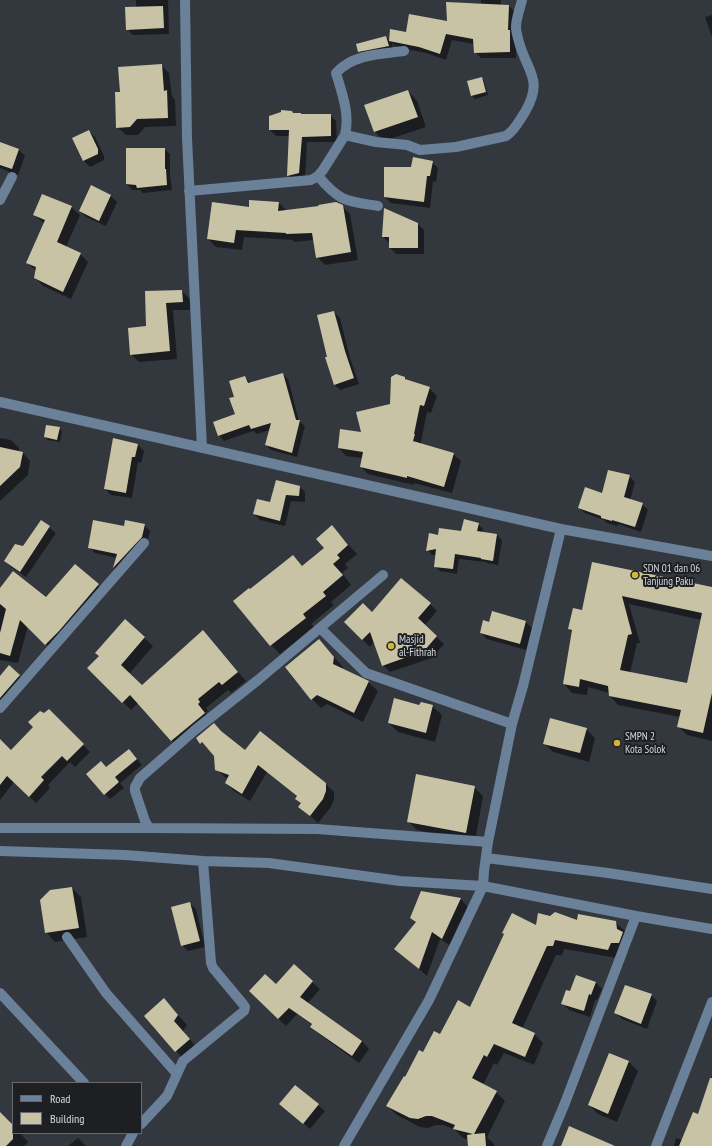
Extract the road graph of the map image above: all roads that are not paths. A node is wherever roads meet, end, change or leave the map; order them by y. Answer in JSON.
{"nodes":[{"id":1,"x":184,"y":0,"type":"edge"},
{"id":2,"x":522,"y":0,"type":"edge"},
{"id":3,"x":404,"y":51,"type":"dead end"},
{"id":4,"x":345,"y":135,"type":"junction"},
{"id":5,"x":318,"y":176,"type":"junction"},
{"id":6,"x":12,"y":177,"type":"dead end"},
{"id":7,"x":189,"y":191,"type":"junction"},
{"id":8,"x":0,"y":200,"type":"edge"},
{"id":9,"x":378,"y":206,"type":"dead end"},
{"id":10,"x":0,"y":402,"type":"edge"},
{"id":11,"x":202,"y":448,"type":"junction"},
{"id":12,"x":561,"y":529,"type":"junction"},
{"id":13,"x":144,"y":543,"type":"dead end"},
{"id":14,"x":712,"y":556,"type":"edge"},
{"id":15,"x":383,"y":575,"type":"dead end"},
{"id":16,"x":320,"y":628,"type":"junction"},
{"id":17,"x":0,"y":708,"type":"edge"},
{"id":18,"x":512,"y":724,"type":"junction"},
{"id":19,"x":0,"y":828,"type":"edge"},
{"id":20,"x":149,"y":828,"type":"junction"},
{"id":21,"x":488,"y":842,"type":"junction"},
{"id":22,"x":0,"y":852,"type":"edge"},
{"id":23,"x":486,"y":858,"type":"junction"},
{"id":24,"x":203,"y":861,"type":"junction"},
{"id":25,"x":483,"y":886,"type":"junction"},
{"id":26,"x":712,"y":889,"type":"edge"},
{"id":27,"x":636,"y":916,"type":"junction"},
{"id":28,"x":712,"y":929,"type":"edge"},
{"id":29,"x":67,"y":937,"type":"dead end"},
{"id":30,"x":0,"y":994,"type":"edge"},
{"id":31,"x":712,"y":1002,"type":"edge"},
{"id":32,"x":177,"y":1074,"type":"junction"},
{"id":33,"x":83,"y":1082,"type":"edge"},
{"id":34,"x":142,"y":1123,"type":"edge"},
{"id":35,"x":132,"y":1134,"type":"edge"},
{"id":36,"x":126,"y":1146,"type":"edge"},
{"id":37,"x":344,"y":1146,"type":"edge"},
{"id":38,"x":547,"y":1146,"type":"edge"},
{"id":39,"x":656,"y":1146,"type":"edge"}],
"edges":[{"from":1,"to":7,"type":"street"},
{"from":2,"to":4,"type":"street"},
{"from":3,"to":4,"type":"street"},
{"from":4,"to":5,"type":"street"},
{"from":5,"to":7,"type":"street"},
{"from":5,"to":9,"type":"street"},
{"from":6,"to":8,"type":"street"},
{"from":7,"to":11,"type":"street"},
{"from":10,"to":11,"type":"street"},
{"from":11,"to":12,"type":"street"},
{"from":12,"to":14,"type":"street"},
{"from":12,"to":18,"type":"street"},
{"from":13,"to":17,"type":"street"},
{"from":15,"to":16,"type":"street"},
{"from":16,"to":18,"type":"street"},
{"from":16,"to":20,"type":"street"},
{"from":18,"to":21,"type":"street"},
{"from":19,"to":20,"type":"street"},
{"from":20,"to":21,"type":"street"},
{"from":21,"to":23,"type":"street"},
{"from":22,"to":24,"type":"street"},
{"from":23,"to":25,"type":"street"},
{"from":23,"to":26,"type":"street"},
{"from":24,"to":25,"type":"street"},
{"from":24,"to":32,"type":"street"},
{"from":25,"to":27,"type":"street"},
{"from":25,"to":37,"type":"street"},
{"from":27,"to":28,"type":"street"},
{"from":27,"to":38,"type":"street"},
{"from":29,"to":32,"type":"street"},
{"from":30,"to":33,"type":"street"},
{"from":31,"to":39,"type":"street"},
{"from":32,"to":34,"type":"street"},
{"from":35,"to":36,"type":"street"}]}
